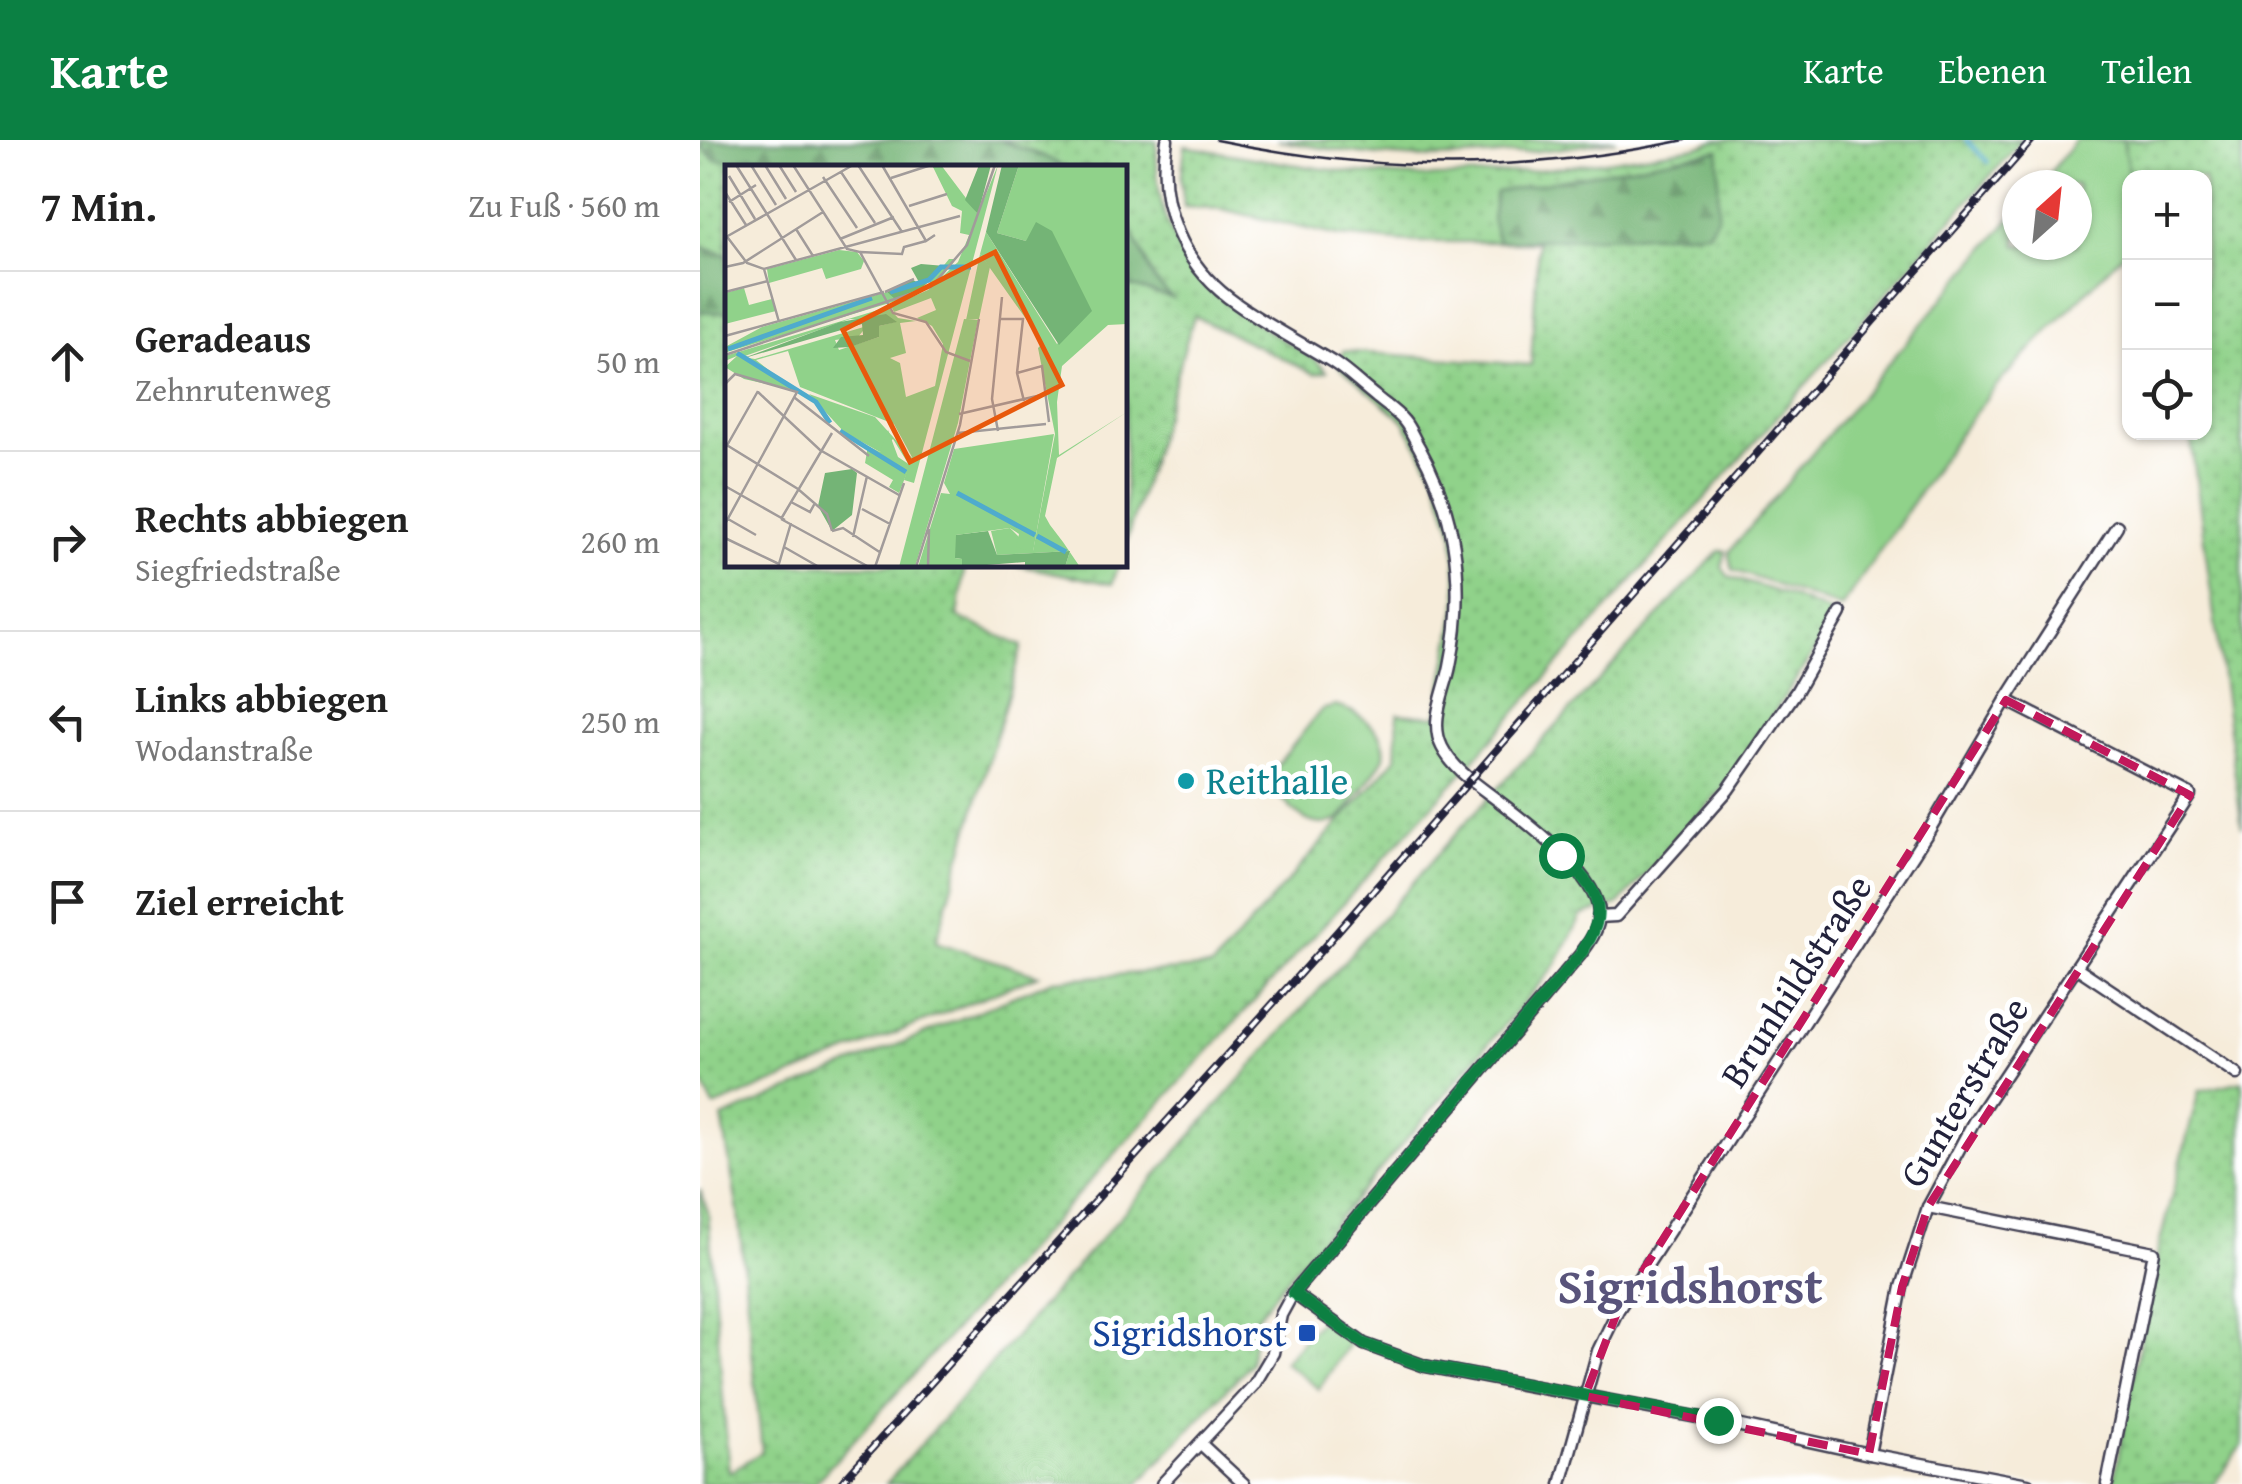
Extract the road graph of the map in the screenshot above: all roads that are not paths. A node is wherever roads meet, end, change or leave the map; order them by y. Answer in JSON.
{"nodes":[{"id":1,"x":1167,"y":140,"type":"edge"},
{"id":2,"x":2117,"y":526,"type":"dead end"},
{"id":3,"x":1841,"y":613,"type":"dead end"},
{"id":4,"x":2006,"y":700,"type":"junction"},
{"id":5,"x":1598,"y":918,"type":"junction"},
{"id":6,"x":2076,"y":967,"type":"junction"},
{"id":7,"x":2237,"y":1074,"type":"dead end"},
{"id":8,"x":1928,"y":1207,"type":"junction"},
{"id":9,"x":1293,"y":1293,"type":"junction"},
{"id":10,"x":1585,"y":1396,"type":"junction"},
{"id":11,"x":1201,"y":1444,"type":"junction"},
{"id":12,"x":1869,"y":1454,"type":"junction"},
{"id":13,"x":1162,"y":1484,"type":"edge"},
{"id":14,"x":1244,"y":1484,"type":"edge"},
{"id":15,"x":1562,"y":1484,"type":"edge"},
{"id":16,"x":2028,"y":1484,"type":"edge"},
{"id":17,"x":2108,"y":1484,"type":"edge"}],
"edges":[{"from":1,"to":5,"type":"street"},
{"from":2,"to":4,"type":"street","name":"Brunhildstraße"},
{"from":3,"to":5,"type":"street"},
{"from":4,"to":6,"type":"street","name":"Gunterstraße"},
{"from":4,"to":10,"type":"street","name":"Brunhildstraße"},
{"from":5,"to":9,"type":"street"},
{"from":6,"to":7,"type":"street"},
{"from":6,"to":8,"type":"street","name":"Gunterstraße"},
{"from":8,"to":12,"type":"street","name":"Gunterstraße"},
{"from":8,"to":17,"type":"street"},
{"from":9,"to":10,"type":"street"},
{"from":9,"to":11,"type":"street"},
{"from":10,"to":12,"type":"street"},
{"from":10,"to":15,"type":"street","name":"Brunhildstraße"},
{"from":11,"to":13,"type":"street"},
{"from":11,"to":14,"type":"street"},
{"from":12,"to":16,"type":"street"}]}
